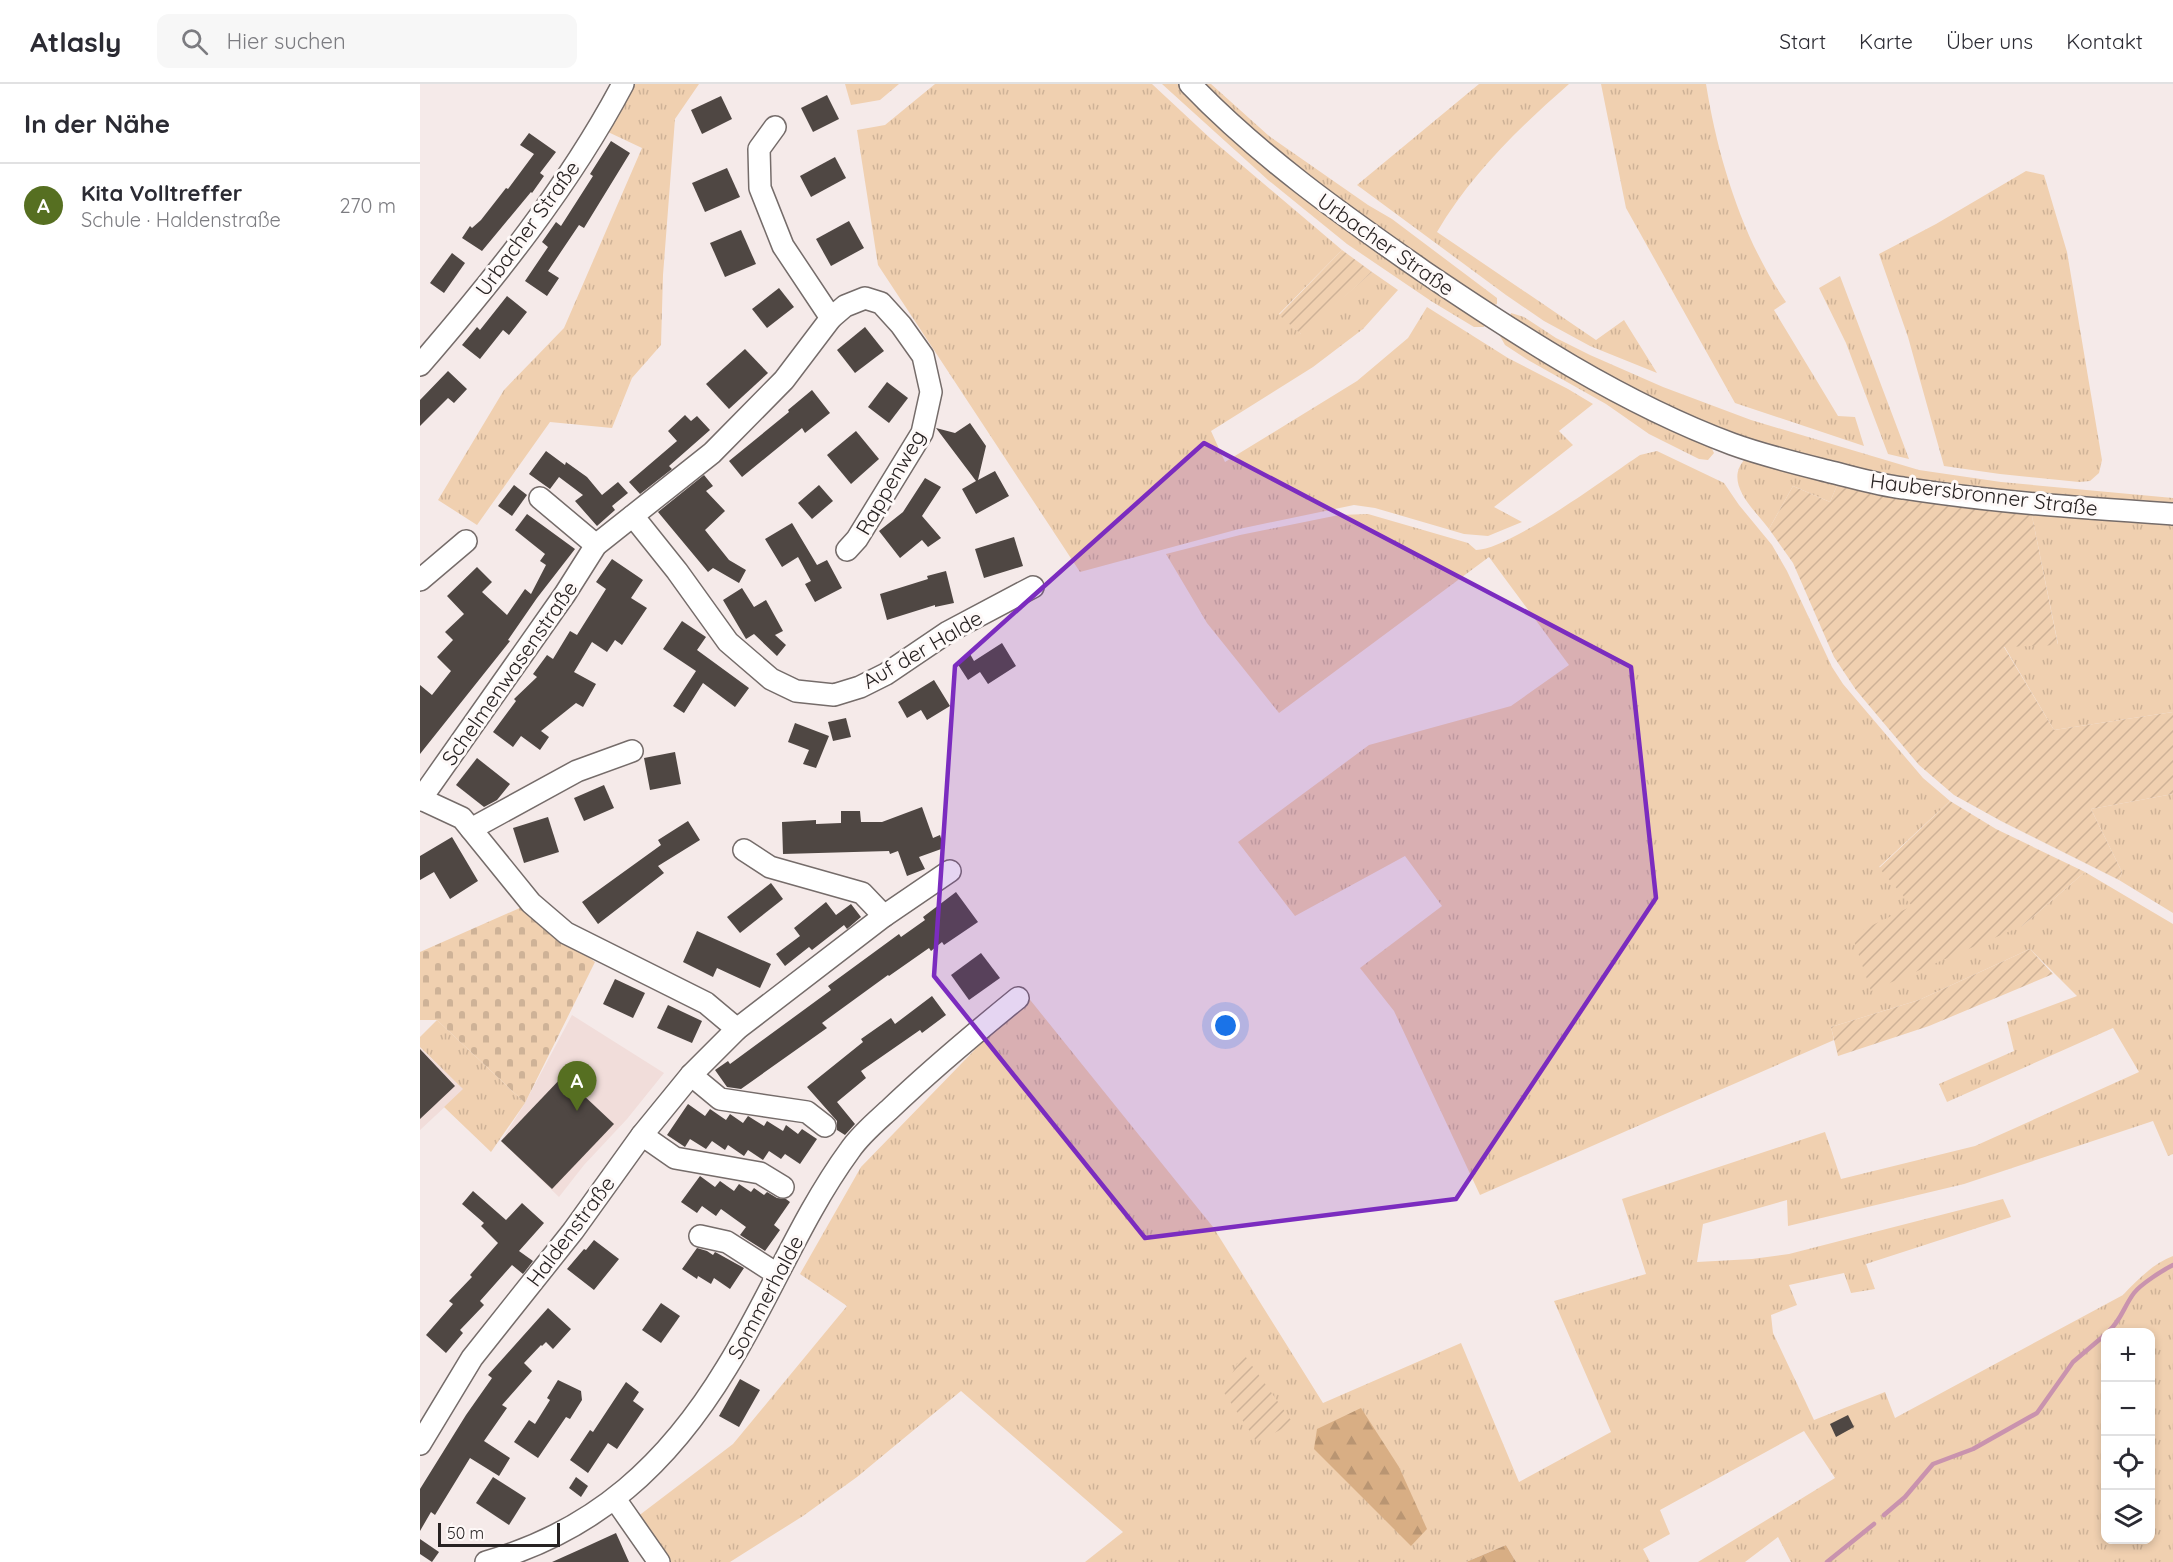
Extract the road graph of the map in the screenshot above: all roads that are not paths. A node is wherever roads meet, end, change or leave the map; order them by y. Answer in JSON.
{"nodes":[{"id":1,"x":623,"y":84,"type":"edge"},
{"id":2,"x":1190,"y":84,"type":"edge"},
{"id":3,"x":775,"y":127,"type":"dead end"},
{"id":4,"x":831,"y":318,"type":"junction"},
{"id":5,"x":420,"y":365,"type":"edge"},
{"id":6,"x":1599,"y":381,"type":"joint"},
{"id":7,"x":540,"y":498,"type":"dead end"},
{"id":8,"x":2173,"y":514,"type":"edge"},
{"id":9,"x":633,"y":516,"type":"junction"},
{"id":10,"x":466,"y":541,"type":"dead end"},
{"id":11,"x":596,"y":545,"type":"junction"},
{"id":12,"x":847,"y":550,"type":"dead end"},
{"id":13,"x":420,"y":580,"type":"edge"},
{"id":14,"x":1033,"y":587,"type":"dead end"},
{"id":15,"x":632,"y":751,"type":"dead end"},
{"id":16,"x":421,"y":800,"type":"edge"},
{"id":17,"x":471,"y":829,"type":"junction"},
{"id":18,"x":744,"y":850,"type":"dead end"},
{"id":19,"x":950,"y":871,"type":"dead end"},
{"id":20,"x":884,"y":916,"type":"junction"},
{"id":21,"x":1018,"y":998,"type":"dead end"},
{"id":22,"x":737,"y":1029,"type":"junction"},
{"id":23,"x":691,"y":1075,"type":"junction"},
{"id":24,"x":825,"y":1126,"type":"dead end"},
{"id":25,"x":642,"y":1135,"type":"junction"},
{"id":26,"x":783,"y":1187,"type":"dead end"},
{"id":27,"x":700,"y":1236,"type":"dead end"},
{"id":28,"x":777,"y":1274,"type":"junction"},
{"id":29,"x":420,"y":1444,"type":"edge"},
{"id":30,"x":615,"y":1499,"type":"junction"},
{"id":31,"x":486,"y":1562,"type":"edge"},
{"id":32,"x":659,"y":1562,"type":"edge"}],
"edges":[{"from":1,"to":5,"type":"street","name":"Urbacher Straße"},
{"from":2,"to":6,"type":"street","name":"Urbacher Straße"},
{"from":3,"to":4,"type":"street"},
{"from":4,"to":9,"type":"street","name":"Schelmenwasenstraße"},
{"from":4,"to":12,"type":"street","name":"Rappenweg"},
{"from":6,"to":8,"type":"street","name":"Haubersbronner Straße"},
{"from":7,"to":11,"type":"street"},
{"from":9,"to":11,"type":"street","name":"Schelmenwasenstraße"},
{"from":9,"to":14,"type":"street","name":"Auf der Halde"},
{"from":10,"to":13,"type":"street"},
{"from":11,"to":16,"type":"street","name":"Schelmenwasenstraße"},
{"from":15,"to":17,"type":"street"},
{"from":16,"to":17,"type":"street"},
{"from":17,"to":22,"type":"street"},
{"from":18,"to":20,"type":"street"},
{"from":19,"to":20,"type":"street","name":"Haldenstraße"},
{"from":20,"to":22,"type":"street","name":"Haldenstraße"},
{"from":21,"to":28,"type":"street","name":"Sommerhalde"},
{"from":22,"to":23,"type":"street","name":"Haldenstraße"},
{"from":23,"to":24,"type":"street"},
{"from":23,"to":25,"type":"street","name":"Haldenstraße"},
{"from":25,"to":26,"type":"street"},
{"from":25,"to":29,"type":"street","name":"Haldenstraße"},
{"from":27,"to":28,"type":"street"},
{"from":28,"to":30,"type":"street","name":"Sommerhalde"},
{"from":30,"to":31,"type":"street","name":"Sommerhalde"},
{"from":30,"to":32,"type":"street"}]}
